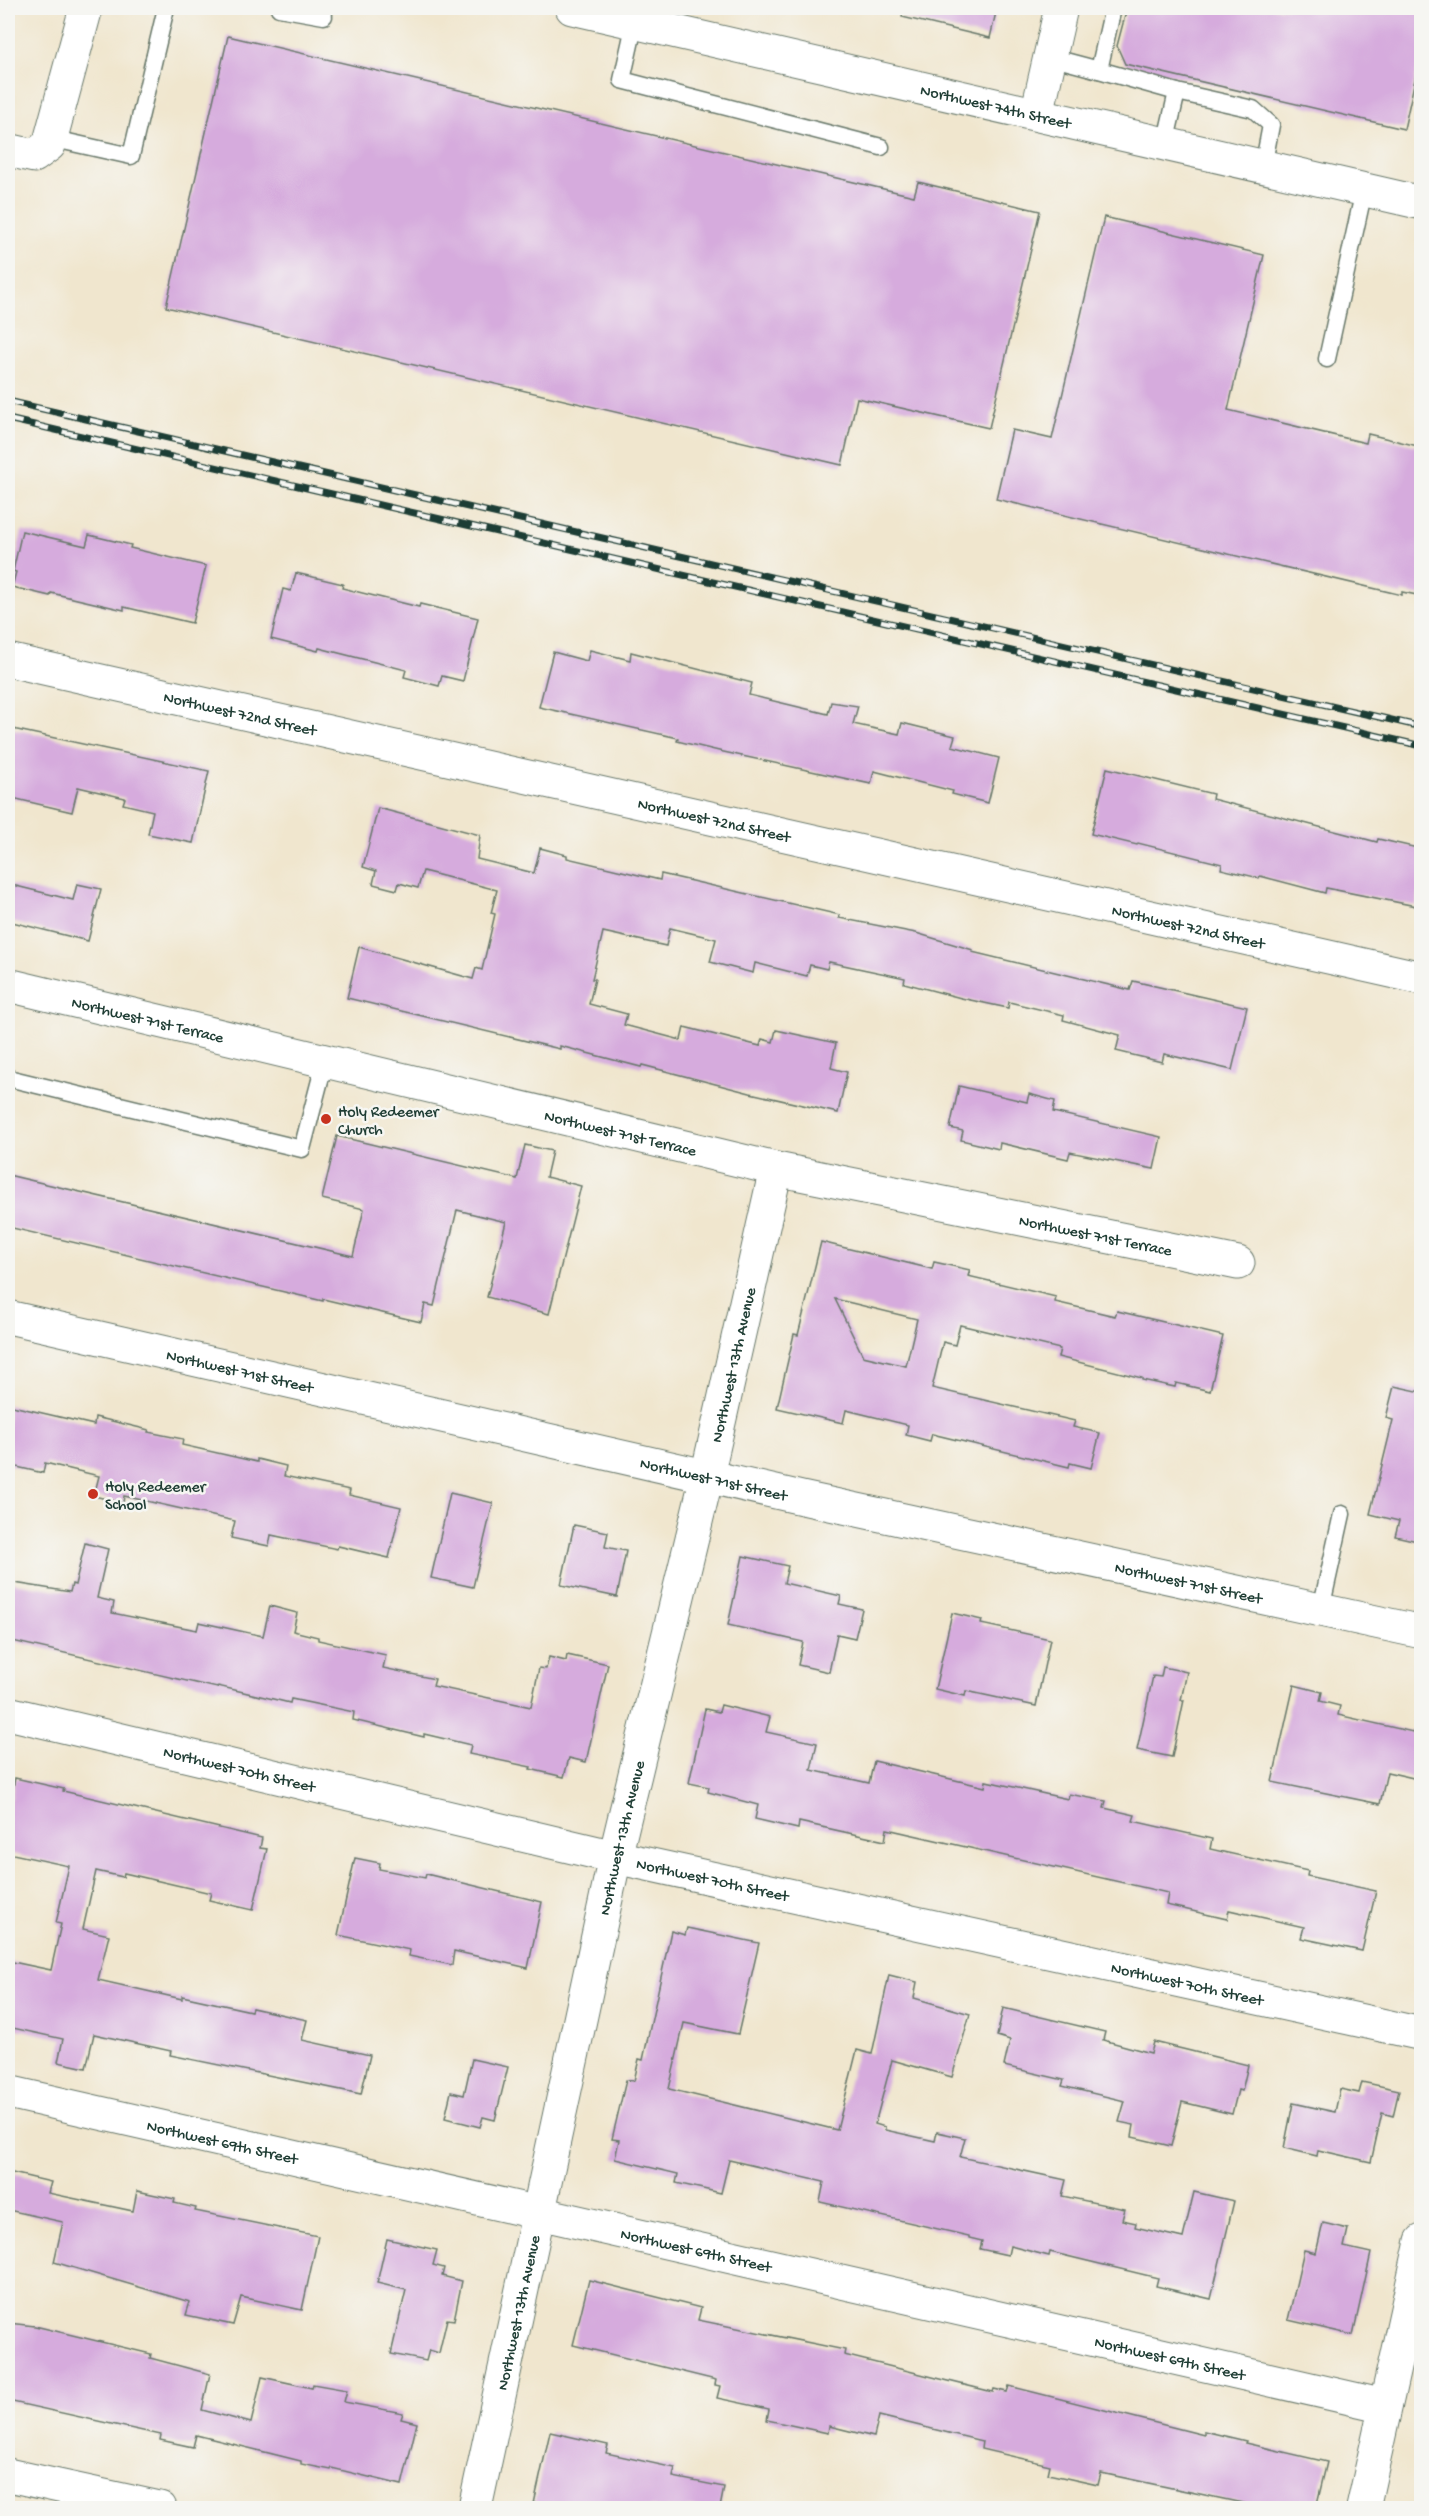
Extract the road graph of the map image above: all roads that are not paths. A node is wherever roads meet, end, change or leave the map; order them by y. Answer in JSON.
{"nodes":[{"id":1,"x":86,"y":8,"type":"edge"},
{"id":2,"x":166,"y":8,"type":"edge"},
{"id":3,"x":279,"y":8,"type":"edge"},
{"id":4,"x":572,"y":8,"type":"edge"},
{"id":5,"x":1061,"y":8,"type":"edge"},
{"id":6,"x":1113,"y":8,"type":"edge"},
{"id":7,"x":324,"y":16,"type":"dead end"},
{"id":8,"x":635,"y":22,"type":"junction"},
{"id":9,"x":1050,"y":57,"type":"junction"},
{"id":10,"x":1099,"y":70,"type":"junction"},
{"id":11,"x":1177,"y":92,"type":"junction"},
{"id":12,"x":1036,"y":114,"type":"junction"},
{"id":13,"x":1165,"y":144,"type":"junction"},
{"id":14,"x":881,"y":147,"type":"dead end"},
{"id":15,"x":31,"y":148,"type":"edge"},
{"id":16,"x":1263,"y":167,"type":"junction"},
{"id":17,"x":1364,"y":190,"type":"junction"},
{"id":18,"x":1422,"y":203,"type":"edge"},
{"id":19,"x":1327,"y":359,"type":"dead end"},
{"id":20,"x":8,"y":660,"type":"edge"},
{"id":21,"x":1422,"y":978,"type":"edge"},
{"id":22,"x":8,"y":985,"type":"edge"},
{"id":23,"x":325,"y":1061,"type":"junction"},
{"id":24,"x":8,"y":1078,"type":"edge"},
{"id":25,"x":776,"y":1169,"type":"junction"},
{"id":26,"x":1238,"y":1263,"type":"dead end"},
{"id":27,"x":8,"y":1317,"type":"edge"},
{"id":28,"x":707,"y":1476,"type":"junction"},
{"id":29,"x":1342,"y":1514,"type":"dead end"},
{"id":30,"x":1321,"y":1609,"type":"junction"},
{"id":31,"x":1422,"y":1632,"type":"edge"},
{"id":32,"x":8,"y":1713,"type":"edge"},
{"id":33,"x":615,"y":1857,"type":"junction"},
{"id":34,"x":1422,"y":2034,"type":"edge"},
{"id":35,"x":8,"y":2092,"type":"edge"},
{"id":36,"x":537,"y":2212,"type":"junction"},
{"id":37,"x":1422,"y":2241,"type":"edge"},
{"id":38,"x":1385,"y":2406,"type":"junction"},
{"id":39,"x":8,"y":2475,"type":"edge"},
{"id":40,"x":160,"y":2508,"type":"edge"},
{"id":41,"x":475,"y":2508,"type":"edge"},
{"id":42,"x":1363,"y":2508,"type":"edge"}],
"edges":[{"from":1,"to":15,"type":"street"},
{"from":2,"to":15,"type":"lane"},
{"from":3,"to":7,"type":"lane"},
{"from":4,"to":8,"type":"street","name":"Northwest 74th Street"},
{"from":5,"to":9,"type":"street"},
{"from":6,"to":10,"type":"lane"},
{"from":8,"to":12,"type":"street","name":"Northwest 74th Street"},
{"from":8,"to":14,"type":"lane"},
{"from":9,"to":10,"type":"lane"},
{"from":9,"to":12,"type":"street"},
{"from":10,"to":11,"type":"lane"},
{"from":11,"to":13,"type":"lane"},
{"from":11,"to":16,"type":"lane"},
{"from":12,"to":13,"type":"street","name":"Northwest 74th Street"},
{"from":13,"to":16,"type":"street","name":"Northwest 74th Street"},
{"from":16,"to":17,"type":"street","name":"Northwest 74th Street"},
{"from":17,"to":18,"type":"street","name":"Northwest 74th Street"},
{"from":17,"to":19,"type":"lane"},
{"from":20,"to":21,"type":"street","name":"Northwest 72nd Street"},
{"from":22,"to":23,"type":"street","name":"Northwest 71st Terrace"},
{"from":23,"to":24,"type":"lane"},
{"from":23,"to":25,"type":"street","name":"Northwest 71st Terrace"},
{"from":25,"to":26,"type":"street","name":"Northwest 71st Terrace"},
{"from":25,"to":28,"type":"street","name":"Northwest 13th Avenue"},
{"from":27,"to":28,"type":"street","name":"Northwest 71st Street"},
{"from":28,"to":30,"type":"street","name":"Northwest 71st Street"},
{"from":28,"to":33,"type":"street","name":"Northwest 13th Avenue"},
{"from":29,"to":30,"type":"lane"},
{"from":30,"to":31,"type":"street","name":"Northwest 71st Street"},
{"from":32,"to":33,"type":"street","name":"Northwest 70th Street"},
{"from":33,"to":34,"type":"street","name":"Northwest 70th Street"},
{"from":33,"to":36,"type":"street","name":"Northwest 13th Avenue"},
{"from":35,"to":36,"type":"street","name":"Northwest 69th Street"},
{"from":36,"to":38,"type":"street","name":"Northwest 69th Street"},
{"from":36,"to":41,"type":"street","name":"Northwest 13th Avenue"},
{"from":37,"to":38,"type":"street"},
{"from":38,"to":42,"type":"street"},
{"from":39,"to":40,"type":"street"}]}
